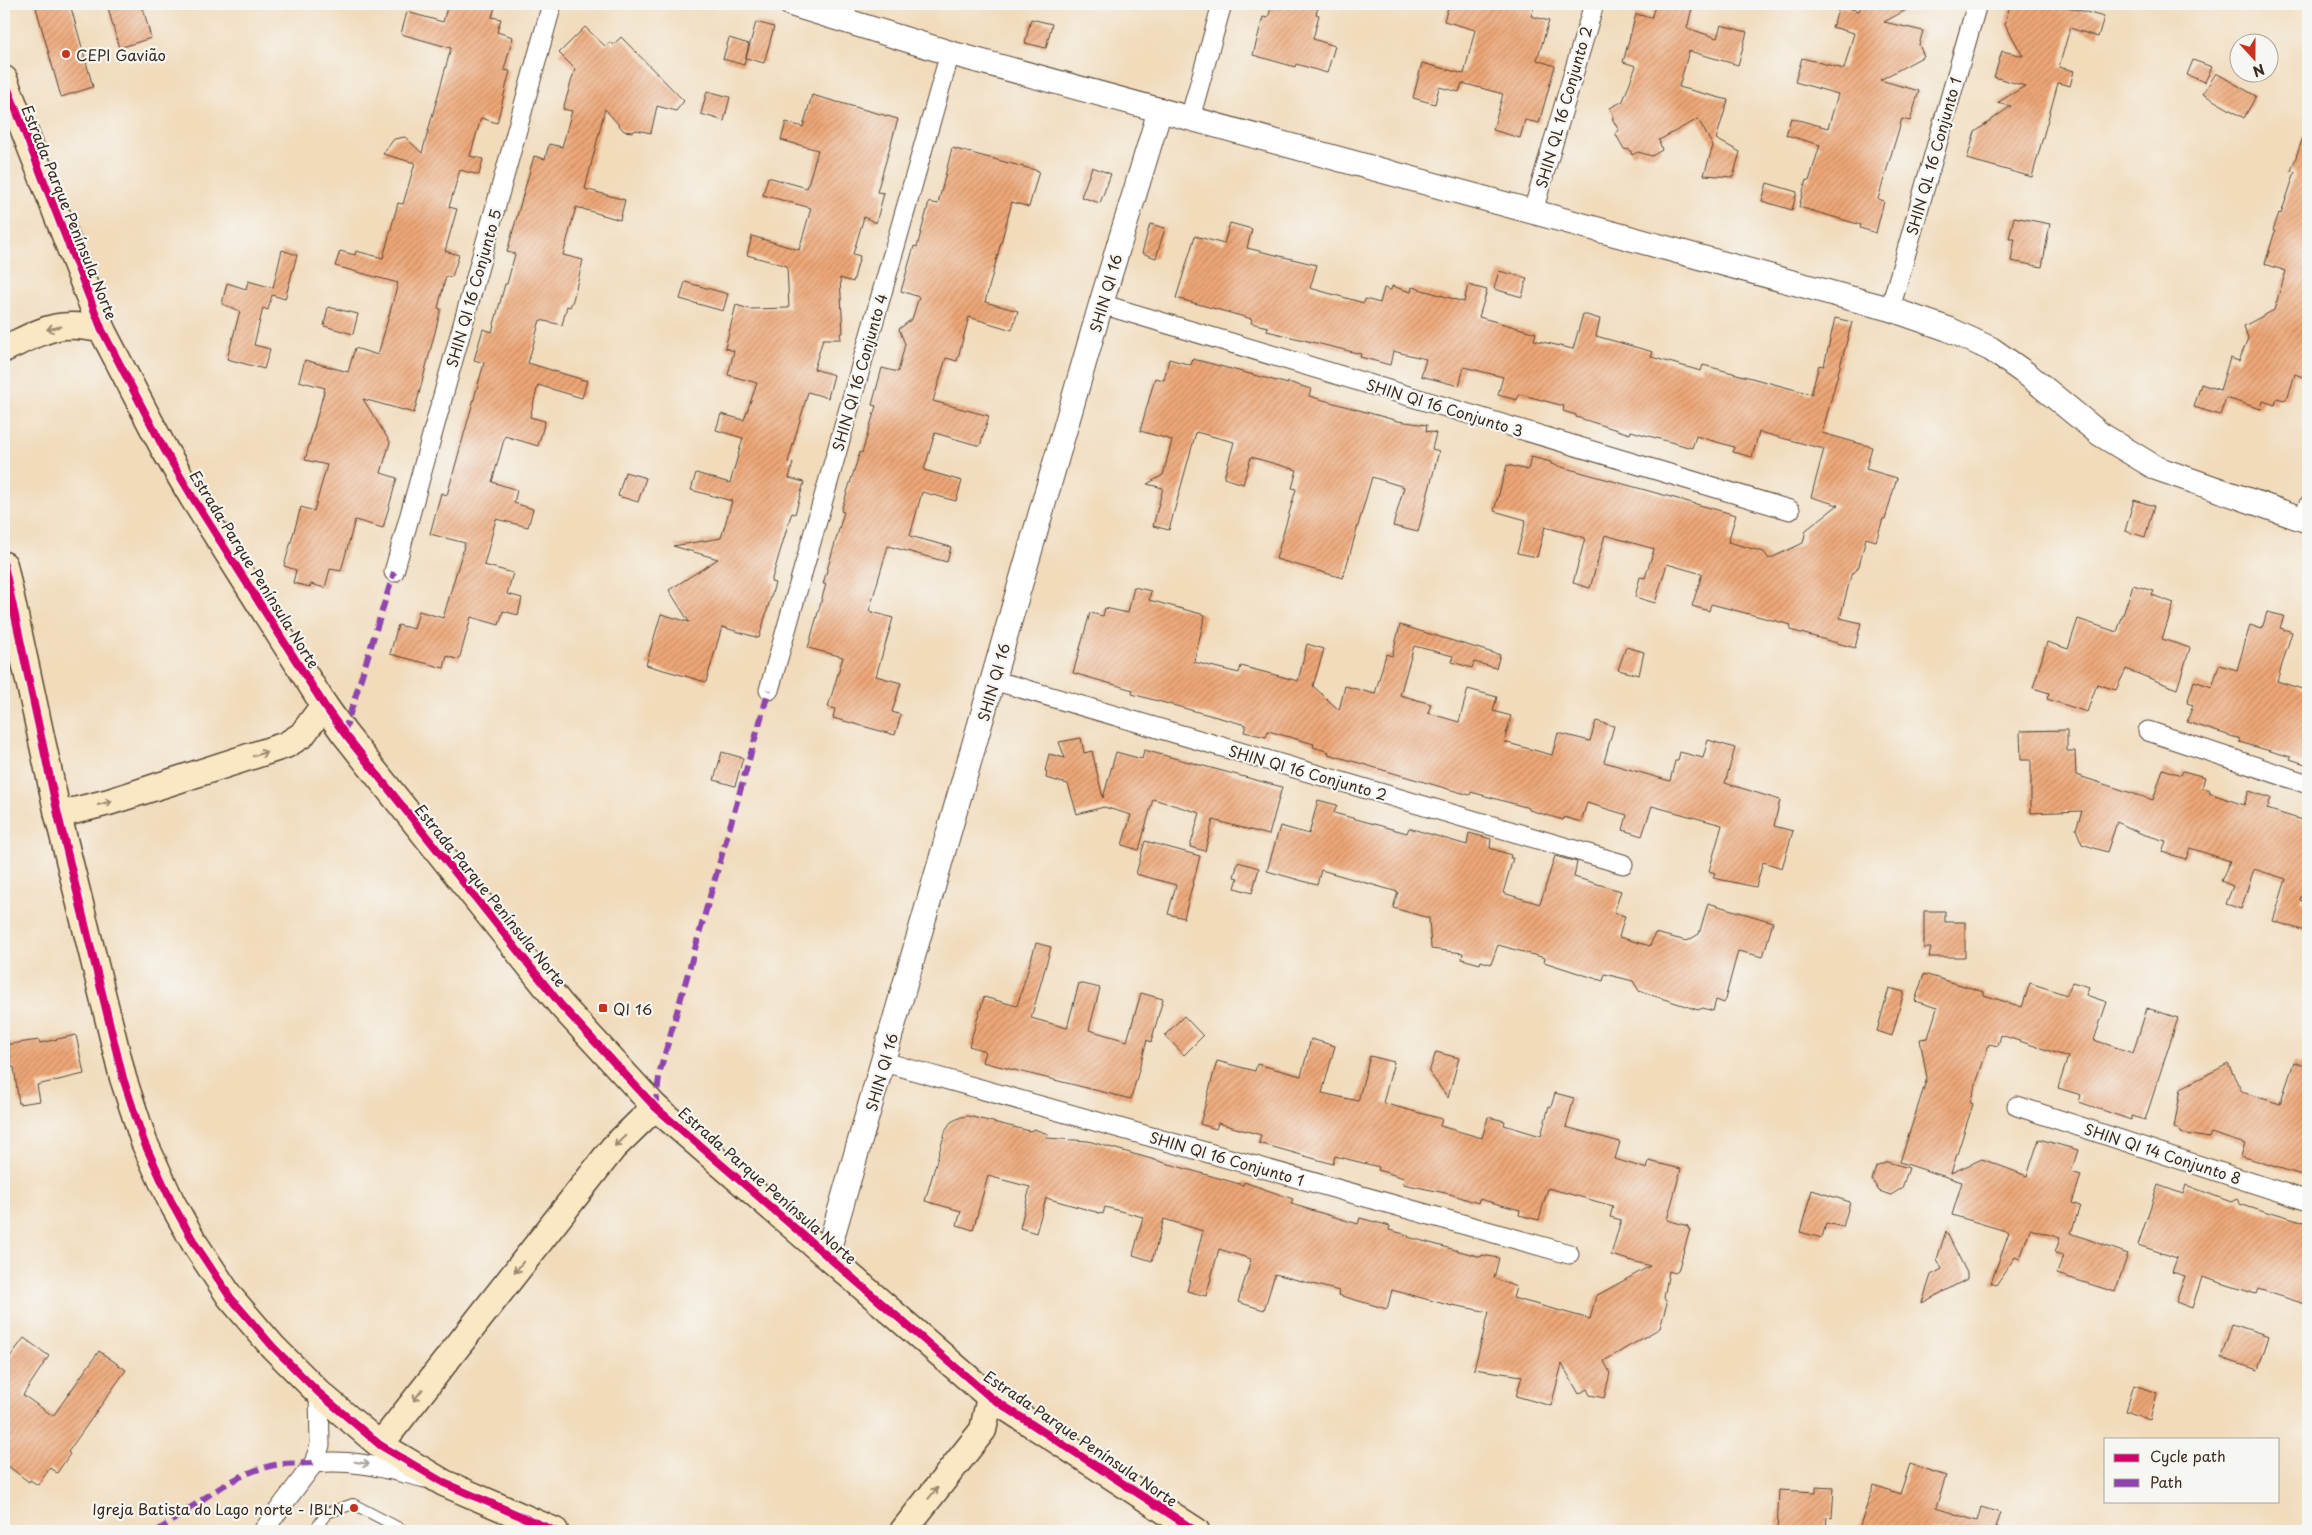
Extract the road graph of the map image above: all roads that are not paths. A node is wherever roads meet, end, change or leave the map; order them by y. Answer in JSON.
{"nodes":[{"id":1,"x":552,"y":4,"type":"edge"},
{"id":2,"x":791,"y":4,"type":"edge"},
{"id":3,"x":1222,"y":4,"type":"edge"},
{"id":4,"x":1594,"y":4,"type":"edge"},
{"id":5,"x":1977,"y":4,"type":"edge"},
{"id":6,"x":845,"y":11,"type":"edge"},
{"id":7,"x":950,"y":53,"type":"junction"},
{"id":8,"x":4,"y":79,"type":"edge"},
{"id":9,"x":1160,"y":110,"type":"junction"},
{"id":10,"x":1190,"y":118,"type":"junction"},
{"id":11,"x":1533,"y":211,"type":"junction"},
{"id":12,"x":1101,"y":304,"type":"junction"},
{"id":13,"x":1890,"y":308,"type":"junction"},
{"id":14,"x":102,"y":330,"type":"junction"},
{"id":15,"x":4,"y":349,"type":"edge"},
{"id":16,"x":1790,"y":510,"type":"dead end"},
{"id":17,"x":2307,"y":516,"type":"edge"},
{"id":18,"x":4,"y":565,"type":"edge"},
{"id":19,"x":394,"y":572,"type":"dead end"},
{"id":20,"x":7,"y":590,"type":"edge"},
{"id":21,"x":993,"y":680,"type":"junction"},
{"id":22,"x":769,"y":690,"type":"dead end"},
{"id":23,"x":324,"y":705,"type":"junction"},
{"id":24,"x":2148,"y":731,"type":"dead end"},
{"id":25,"x":2308,"y":784,"type":"edge"},
{"id":26,"x":58,"y":815,"type":"junction"},
{"id":27,"x":1623,"y":864,"type":"dead end"},
{"id":28,"x":884,"y":1062,"type":"junction"},
{"id":29,"x":2017,"y":1106,"type":"dead end"},
{"id":30,"x":656,"y":1107,"type":"junction"},
{"id":31,"x":2308,"y":1201,"type":"edge"},
{"id":32,"x":1569,"y":1254,"type":"dead end"},
{"id":33,"x":827,"y":1255,"type":"junction"},
{"id":34,"x":319,"y":1393,"type":"junction"},
{"id":35,"x":990,"y":1397,"type":"junction"},
{"id":36,"x":380,"y":1445,"type":"junction"},
{"id":37,"x":314,"y":1464,"type":"junction"},
{"id":38,"x":444,"y":1483,"type":"junction"},
{"id":39,"x":263,"y":1531,"type":"edge"},
{"id":40,"x":314,"y":1531,"type":"edge"},
{"id":41,"x":405,"y":1531,"type":"edge"},
{"id":42,"x":555,"y":1531,"type":"edge"},
{"id":43,"x":903,"y":1531,"type":"edge"},
{"id":44,"x":1196,"y":1531,"type":"edge"}],
"edges":[{"from":1,"to":19,"type":"street","name":"SHIN QI 16 Conjunto 5"},
{"from":2,"to":6,"type":"street"},
{"from":3,"to":10,"type":"street"},
{"from":4,"to":11,"type":"street","name":"SHIN QL 16 Conjunto 2"},
{"from":5,"to":13,"type":"street","name":"SHIN QL 16 Conjunto 1"},
{"from":6,"to":7,"type":"street"},
{"from":7,"to":9,"type":"street"},
{"from":7,"to":22,"type":"street","name":"SHIN QI 16 Conjunto 4"},
{"from":8,"to":14,"type":"main road","name":"Estrada Parque Península Norte"},
{"from":9,"to":10,"type":"street"},
{"from":9,"to":12,"type":"street","name":"SHIN QI 16"},
{"from":10,"to":11,"type":"street"},
{"from":11,"to":13,"type":"street"},
{"from":12,"to":16,"type":"street","name":"SHIN QI 16 Conjunto 3"},
{"from":12,"to":21,"type":"street","name":"SHIN QI 16"},
{"from":13,"to":17,"type":"street"},
{"from":14,"to":15,"type":"main road","one_way":true},
{"from":14,"to":23,"type":"main road","name":"Estrada Parque Península Norte"},
{"from":18,"to":20,"type":"main road"},
{"from":20,"to":26,"type":"main road"},
{"from":21,"to":27,"type":"street","name":"SHIN QI 16 Conjunto 2"},
{"from":21,"to":28,"type":"street","name":"SHIN QI 16"},
{"from":26,"to":23,"type":"main road","one_way":true},
{"from":23,"to":30,"type":"main road","name":"Estrada Parque Península Norte"},
{"from":24,"to":25,"type":"street"},
{"from":26,"to":34,"type":"main road"},
{"from":28,"to":32,"type":"street","name":"SHIN QI 16 Conjunto 1"},
{"from":28,"to":33,"type":"street","name":"SHIN QI 16"},
{"from":29,"to":31,"type":"street","name":"SHIN QI 14 Conjunto 8"},
{"from":30,"to":33,"type":"main road","name":"Estrada Parque Península Norte"},
{"from":30,"to":36,"type":"main road","one_way":true},
{"from":33,"to":35,"type":"main road","name":"Estrada Parque Península Norte"},
{"from":34,"to":36,"type":"main road"},
{"from":34,"to":37,"type":"street"},
{"from":43,"to":35,"type":"main road","one_way":true},
{"from":35,"to":44,"type":"main road","name":"Estrada Parque Península Norte"},
{"from":36,"to":38,"type":"main road"},
{"from":37,"to":38,"type":"street","one_way":true},
{"from":37,"to":39,"type":"street"},
{"from":38,"to":42,"type":"main road"},
{"from":40,"to":41,"type":"lane"}]}
